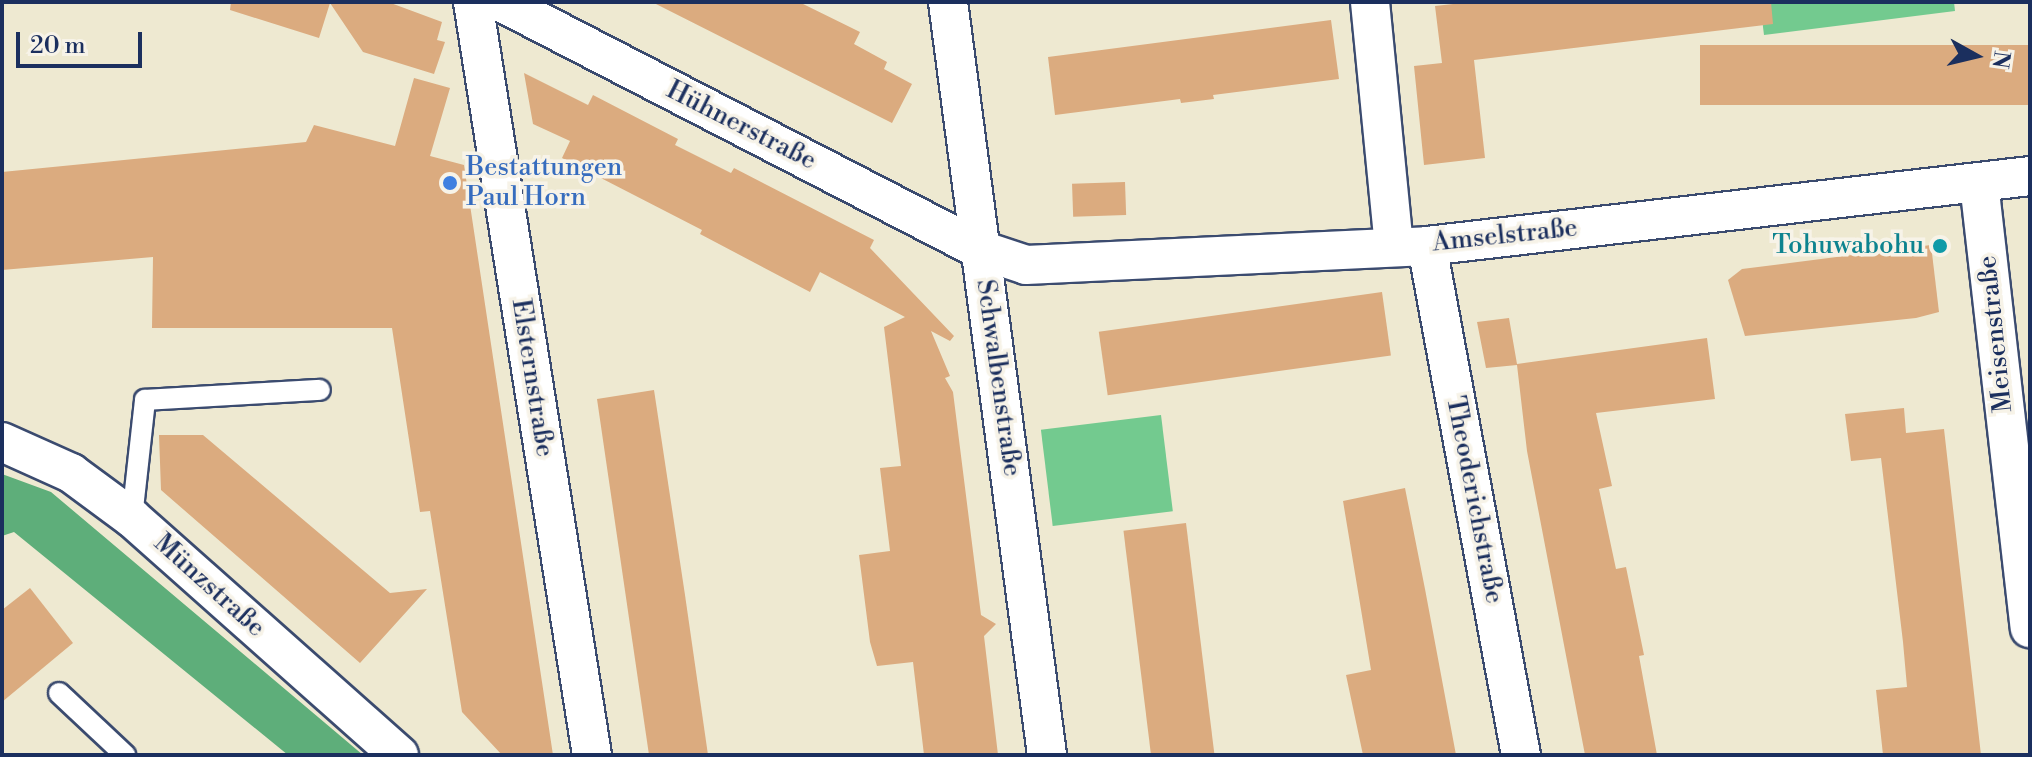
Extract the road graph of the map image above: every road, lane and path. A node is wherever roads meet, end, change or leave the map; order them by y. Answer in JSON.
{"nodes":[{"id":1,"x":473,"y":2,"type":"edge"},
{"id":2,"x":501,"y":2,"type":"edge"},
{"id":3,"x":948,"y":2,"type":"edge"},
{"id":4,"x":1370,"y":2,"type":"edge"},
{"id":5,"x":2030,"y":176,"type":"edge"},
{"id":6,"x":1979,"y":183,"type":"junction"},
{"id":7,"x":1410,"y":246,"type":"junction"},
{"id":8,"x":981,"y":250,"type":"junction"},
{"id":9,"x":320,"y":390,"type":"dead end"},
{"id":10,"x":2,"y":442,"type":"edge"},
{"id":11,"x":2023,"y":505,"type":"edge"},
{"id":12,"x":132,"y":518,"type":"junction"},
{"id":13,"x":2030,"y":628,"type":"edge"},
{"id":14,"x":59,"y":693,"type":"dead end"},
{"id":15,"x":125,"y":755,"type":"edge"},
{"id":16,"x":399,"y":755,"type":"edge"},
{"id":17,"x":592,"y":755,"type":"edge"},
{"id":18,"x":1047,"y":755,"type":"edge"},
{"id":19,"x":1521,"y":755,"type":"edge"}],
"edges":[{"from":1,"to":17,"type":"street","name":"Elsternstraße"},
{"from":2,"to":8,"type":"street","name":"Hühnerstraße"},
{"from":3,"to":8,"type":"street","name":"Schwalbenstraße"},
{"from":4,"to":7,"type":"street","name":"Theoderichstraße"},
{"from":5,"to":6,"type":"street","name":"Amselstraße"},
{"from":6,"to":7,"type":"street","name":"Amselstraße"},
{"from":6,"to":11,"type":"street","name":"Meisenstraße"},
{"from":7,"to":8,"type":"street","name":"Amselstraße"},
{"from":7,"to":19,"type":"street","name":"Theoderichstraße"},
{"from":8,"to":18,"type":"street","name":"Schwalbenstraße"},
{"from":9,"to":12,"type":"lane"},
{"from":10,"to":12,"type":"street","name":"Münzstraße"},
{"from":11,"to":13,"type":"street","name":"Meisenstraße"},
{"from":12,"to":16,"type":"street","name":"Münzstraße"},
{"from":14,"to":15,"type":"lane"}]}
